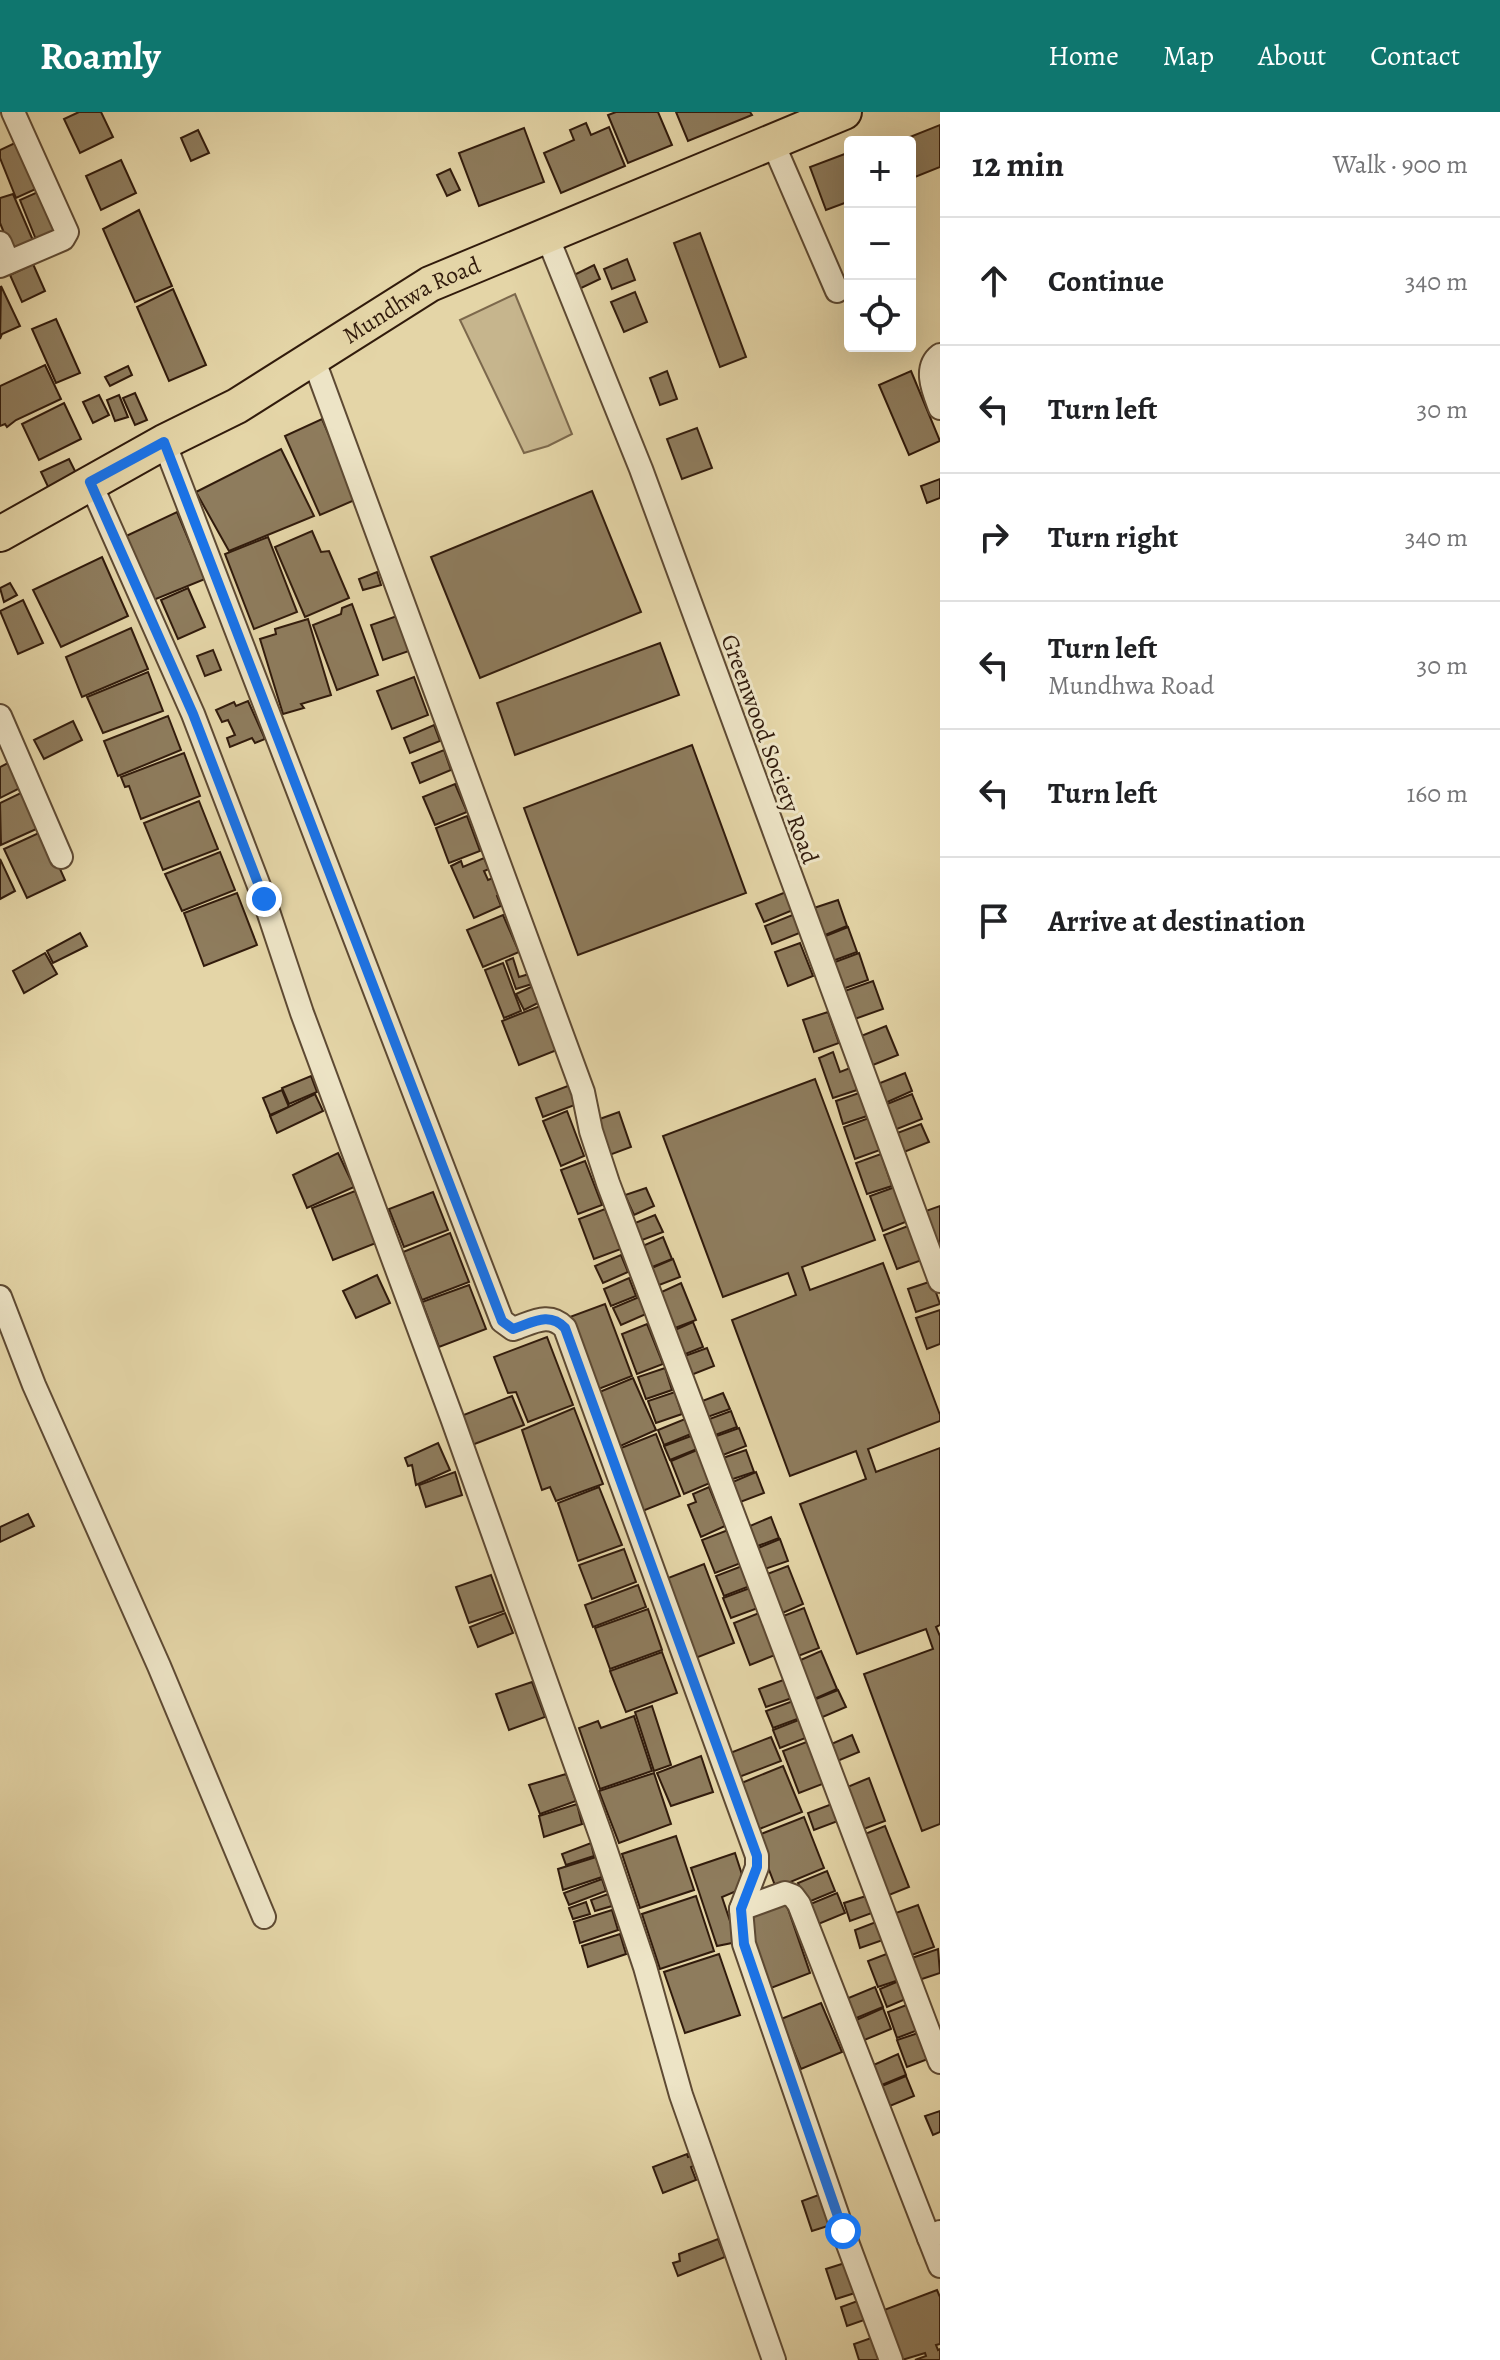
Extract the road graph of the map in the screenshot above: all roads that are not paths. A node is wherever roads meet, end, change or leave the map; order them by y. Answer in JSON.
{"nodes":[{"id":1,"x":13,"y":112,"type":"edge"},
{"id":2,"x":844,"y":112,"type":"edge"},
{"id":3,"x":772,"y":141,"type":"junction"},
{"id":4,"x":547,"y":236,"type":"junction"},
{"id":5,"x":3,"y":257,"type":"edge"},
{"id":6,"x":837,"y":291,"type":"dead end"},
{"id":7,"x":940,"y":355,"type":"edge"},
{"id":8,"x":313,"y":358,"type":"junction"},
{"id":9,"x":940,"y":408,"type":"edge"},
{"id":10,"x":164,"y":442,"type":"junction"},
{"id":11,"x":90,"y":482,"type":"junction"},
{"id":12,"x":0,"y":534,"type":"edge"},
{"id":13,"x":0,"y":716,"type":"edge"},
{"id":14,"x":61,"y":857,"type":"dead end"},
{"id":15,"x":940,"y":1281,"type":"edge"},
{"id":16,"x":0,"y":1297,"type":"edge"},
{"id":17,"x":741,"y":1909,"type":"junction"},
{"id":18,"x":264,"y":1917,"type":"dead end"},
{"id":19,"x":940,"y":2062,"type":"edge"},
{"id":20,"x":934,"y":2235,"type":"edge"},
{"id":21,"x":940,"y":2266,"type":"edge"},
{"id":22,"x":774,"y":2360,"type":"edge"},
{"id":23,"x":891,"y":2360,"type":"edge"}],
"edges":[{"from":1,"to":5,"type":"street"},
{"from":2,"to":3,"type":"main road","name":"Mundhwa Road"},
{"from":3,"to":4,"type":"main road","name":"Mundhwa Road"},
{"from":3,"to":6,"type":"street"},
{"from":4,"to":8,"type":"main road","name":"Mundhwa Road"},
{"from":4,"to":15,"type":"street","name":"Greenwood Society Road"},
{"from":7,"to":9,"type":"street"},
{"from":8,"to":10,"type":"main road","name":"Mundhwa Road"},
{"from":8,"to":19,"type":"street"},
{"from":10,"to":11,"type":"main road","name":"Mundhwa Road"},
{"from":10,"to":17,"type":"street"},
{"from":11,"to":12,"type":"main road","name":"Mundhwa Road"},
{"from":11,"to":22,"type":"street"},
{"from":13,"to":14,"type":"street"},
{"from":16,"to":18,"type":"street"},
{"from":17,"to":20,"type":"street"},
{"from":17,"to":23,"type":"street"},
{"from":20,"to":21,"type":"street"}]}
